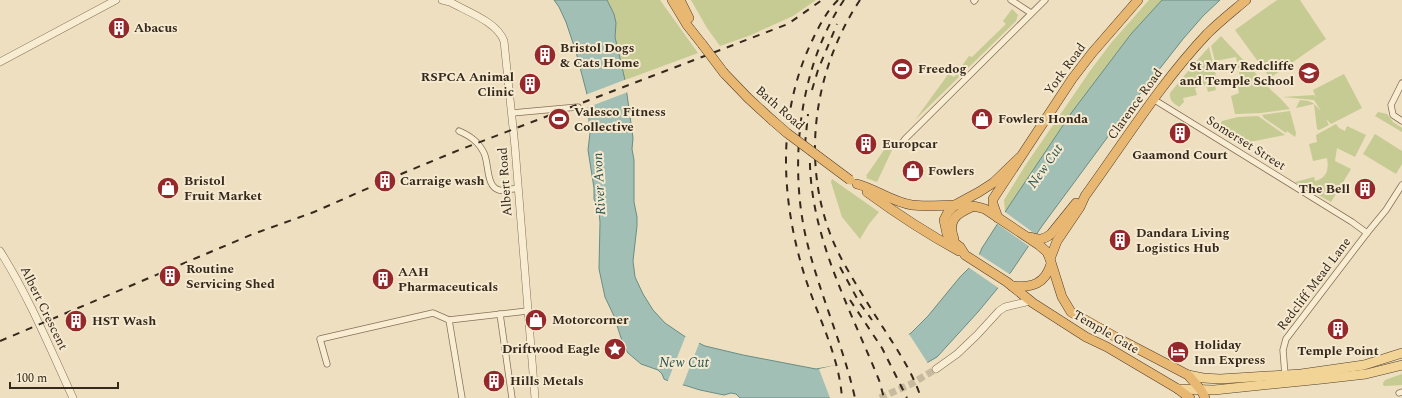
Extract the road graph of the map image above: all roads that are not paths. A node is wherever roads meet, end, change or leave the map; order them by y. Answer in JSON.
{"nodes":[{"id":1,"x":116,"y":0,"type":"edge"},
{"id":2,"x":442,"y":0,"type":"edge"},
{"id":3,"x":672,"y":0,"type":"edge"},
{"id":4,"x":680,"y":0,"type":"edge"},
{"id":5,"x":1011,"y":0,"type":"edge"},
{"id":6,"x":1045,"y":0,"type":"edge"},
{"id":7,"x":1138,"y":0,"type":"edge"},
{"id":8,"x":1246,"y":0,"type":"edge"},
{"id":9,"x":1031,"y":13,"type":"junction"},
{"id":10,"x":700,"y":42,"type":"junction"},
{"id":11,"x":0,"y":62,"type":"edge"},
{"id":12,"x":1402,"y":83,"type":"edge"},
{"id":13,"x":1153,"y":99,"type":"junction"},
{"id":14,"x":578,"y":107,"type":"dead end"},
{"id":15,"x":512,"y":113,"type":"junction"},
{"id":16,"x":1402,"y":121,"type":"edge"},
{"id":17,"x":459,"y":131,"type":"dead end"},
{"id":18,"x":900,"y":146,"type":"dead end"},
{"id":19,"x":1019,"y":158,"type":"junction"},
{"id":20,"x":853,"y":182,"type":"junction"},
{"id":21,"x":1402,"y":185,"type":"edge"},
{"id":22,"x":518,"y":188,"type":"junction"},
{"id":23,"x":1085,"y":196,"type":"junction"},
{"id":24,"x":955,"y":205,"type":"junction"},
{"id":25,"x":976,"y":206,"type":"junction"},
{"id":26,"x":995,"y":214,"type":"junction"},
{"id":27,"x":1367,"y":233,"type":"junction"},
{"id":28,"x":1027,"y":236,"type":"junction"},
{"id":29,"x":956,"y":244,"type":"junction"},
{"id":30,"x":0,"y":251,"type":"edge"},
{"id":31,"x":966,"y":256,"type":"junction"},
{"id":32,"x":1051,"y":262,"type":"junction"},
{"id":33,"x":1009,"y":284,"type":"junction"},
{"id":34,"x":1030,"y":301,"type":"junction"},
{"id":35,"x":527,"y":311,"type":"junction"},
{"id":36,"x":500,"y":314,"type":"junction"},
{"id":37,"x":449,"y":320,"type":"junction"},
{"id":38,"x":1402,"y":353,"type":"edge"},
{"id":39,"x":327,"y":364,"type":"dead end"},
{"id":40,"x":1402,"y":365,"type":"edge"},
{"id":41,"x":936,"y":369,"type":"tunnel mouth"},
{"id":42,"x":1188,"y":375,"type":"junction"},
{"id":43,"x":1285,"y":375,"type":"junction"},
{"id":44,"x":1178,"y":389,"type":"junction"},
{"id":45,"x":1203,"y":394,"type":"edge"},
{"id":46,"x":73,"y":398,"type":"edge"},
{"id":47,"x":462,"y":398,"type":"edge"},
{"id":48,"x":512,"y":398,"type":"edge"},
{"id":49,"x":535,"y":398,"type":"edge"},
{"id":50,"x":1190,"y":398,"type":"edge"}],
"edges":[{"from":1,"to":11,"type":"street"},
{"from":2,"to":15,"type":"street","name":"Albert Road"},
{"from":3,"to":10,"type":"highway","name":"Bath Road"},
{"from":4,"to":10,"type":"highway","name":"Bath Road"},
{"from":5,"to":9,"type":"street"},
{"from":6,"to":9,"type":"street"},
{"from":7,"to":19,"type":"highway","name":"York Road"},
{"from":8,"to":13,"type":"highway","name":"Clarence Road"},
{"from":9,"to":18,"type":"street"},
{"from":10,"to":20,"type":"highway","name":"Bath Road","bridge":true},
{"from":12,"to":16,"type":"street"},
{"from":13,"to":23,"type":"highway","name":"Clarence Road"},
{"from":13,"to":27,"type":"street","name":"Somerset Street"},
{"from":14,"to":15,"type":"street"},
{"from":15,"to":22,"type":"street","name":"Albert Road"},
{"from":17,"to":22,"type":"street"},
{"from":19,"to":24,"type":"highway","name":"York Road"},
{"from":19,"to":26,"type":"highway","name":"York Road"},
{"from":20,"to":24,"type":"highway","name":"Bath Road"},
{"from":20,"to":31,"type":"highway","name":"Bath Road"},
{"from":21,"to":27,"type":"street","name":"Redcliff Mead Lane"},
{"from":22,"to":35,"type":"street","name":"Albert Road"},
{"from":23,"to":28,"type":"highway","name":"Clarence Road"},
{"from":23,"to":32,"type":"highway","name":"Clarence Road"},
{"from":24,"to":25,"type":"highway","name":"Bath Road"},
{"from":24,"to":29,"type":"highway"},
{"from":25,"to":26,"type":"highway"},
{"from":25,"to":29,"type":"highway"},
{"from":26,"to":28,"type":"highway"},
{"from":27,"to":43,"type":"street","name":"Redcliff Mead Lane"},
{"from":28,"to":32,"type":"highway"},
{"from":29,"to":31,"type":"highway"},
{"from":30,"to":46,"type":"street","name":"Albert Crescent"},
{"from":31,"to":33,"type":"highway","name":"Temple Gate"},
{"from":32,"to":33,"type":"highway","name":"Clarence Road"},
{"from":32,"to":42,"type":"highway"},
{"from":33,"to":34,"type":"highway","name":"Temple Gate"},
{"from":34,"to":41,"type":"street"},
{"from":34,"to":44,"type":"highway","name":"Temple Gate"},
{"from":35,"to":36,"type":"street"},
{"from":35,"to":49,"type":"street","name":"Albert Road"},
{"from":36,"to":37,"type":"street"},
{"from":36,"to":48,"type":"street"},
{"from":37,"to":39,"type":"street"},
{"from":37,"to":47,"type":"street"},
{"from":38,"to":43,"type":"main road"},
{"from":40,"to":45,"type":"main road"},
{"from":42,"to":43,"type":"main road"},
{"from":42,"to":45,"type":"highway"},
{"from":44,"to":45,"type":"main road"},
{"from":44,"to":50,"type":"highway","name":"Temple Gate"}]}
